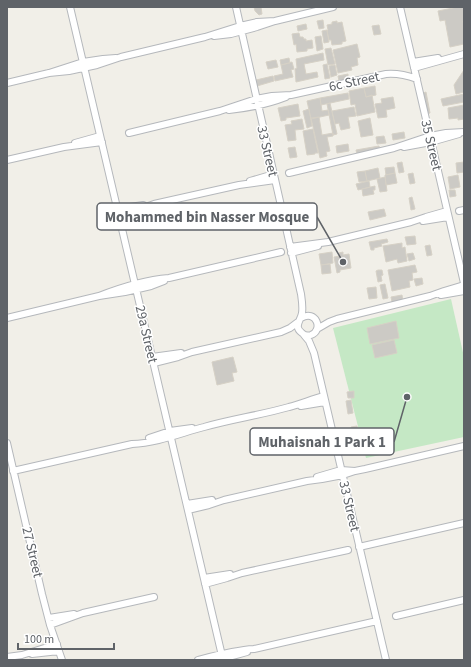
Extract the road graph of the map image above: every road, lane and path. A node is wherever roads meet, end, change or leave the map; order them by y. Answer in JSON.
{"nodes":[{"id":1,"x":70,"y":7,"type":"edge"},
{"id":2,"x":236,"y":7,"type":"edge"},
{"id":3,"x":333,"y":7,"type":"edge"},
{"id":4,"x":400,"y":7,"type":"edge"},
{"id":5,"x":240,"y":28,"type":"junction"},
{"id":6,"x":464,"y":54,"type":"edge"},
{"id":7,"x":84,"y":65,"type":"junction"},
{"id":8,"x":413,"y":65,"type":"junction"},
{"id":9,"x":416,"y":79,"type":"junction"},
{"id":10,"x":7,"y":83,"type":"edge"},
{"id":11,"x":257,"y":102,"type":"junction"},
{"id":12,"x":464,"y":132,"type":"edge"},
{"id":13,"x":130,"y":133,"type":"dead end"},
{"id":14,"x":101,"y":139,"type":"junction"},
{"id":15,"x":430,"y":139,"type":"junction"},
{"id":16,"x":7,"y":160,"type":"edge"},
{"id":17,"x":289,"y":173,"type":"dead end"},
{"id":18,"x":274,"y":177,"type":"junction"},
{"id":19,"x":118,"y":212,"type":"junction"},
{"id":20,"x":448,"y":214,"type":"junction"},
{"id":21,"x":291,"y":250,"type":"junction"},
{"id":22,"x":282,"y":252,"type":"dead end"},
{"id":23,"x":464,"y":284,"type":"edge"},
{"id":24,"x":136,"y":286,"type":"junction"},
{"id":25,"x":464,"y":291,"type":"edge"},
{"id":26,"x":301,"y":294,"type":"junction"},
{"id":27,"x":430,"y":296,"type":"junction"},
{"id":28,"x":8,"y":317,"type":"edge"},
{"id":29,"x":313,"y":317,"type":"junction"},
{"id":30,"x":337,"y":319,"type":"junction"},
{"id":31,"x":300,"y":320,"type":"junction"},
{"id":32,"x":316,"y":330,"type":"junction"},
{"id":33,"x":282,"y":332,"type":"junction"},
{"id":34,"x":303,"y":334,"type":"junction"},
{"id":35,"x":314,"y":353,"type":"junction"},
{"id":36,"x":153,"y":360,"type":"junction"},
{"id":37,"x":325,"y":399,"type":"junction"},
{"id":38,"x":170,"y":434,"type":"junction"},
{"id":39,"x":7,"y":444,"type":"edge"},
{"id":40,"x":464,"y":446,"type":"edge"},
{"id":41,"x":13,"y":470,"type":"junction"},
{"id":42,"x":342,"y":473,"type":"junction"},
{"id":43,"x":187,"y":507,"type":"junction"},
{"id":44,"x":464,"y":523,"type":"edge"},
{"id":45,"x":359,"y":547,"type":"junction"},
{"id":46,"x":348,"y":550,"type":"dead end"},
{"id":47,"x":205,"y":581,"type":"junction"},
{"id":48,"x":154,"y":597,"type":"dead end"},
{"id":49,"x":464,"y":600,"type":"edge"},
{"id":50,"x":83,"y":613,"type":"junction"},
{"id":51,"x":396,"y":616,"type":"dead end"},
{"id":52,"x":49,"y":618,"type":"junction"},
{"id":53,"x":377,"y":620,"type":"junction"},
{"id":54,"x":50,"y":625,"type":"junction"},
{"id":55,"x":57,"y":644,"type":"junction"},
{"id":56,"x":59,"y":651,"type":"junction"},
{"id":57,"x":22,"y":655,"type":"junction"},
{"id":58,"x":7,"y":657,"type":"edge"},
{"id":59,"x":223,"y":657,"type":"edge"},
{"id":60,"x":62,"y":660,"type":"edge"},
{"id":61,"x":198,"y":660,"type":"edge"},
{"id":62,"x":216,"y":660,"type":"edge"},
{"id":63,"x":386,"y":660,"type":"edge"}],
"edges":[{"from":1,"to":7,"type":"street","name":"29a Street"},
{"from":2,"to":5,"type":"street","name":"33 Street"},
{"from":3,"to":5,"type":"street"},
{"from":4,"to":8,"type":"street","name":"35 Street"},
{"from":5,"to":7,"type":"street"},
{"from":5,"to":11,"type":"street","name":"33 Street"},
{"from":6,"to":8,"type":"street"},
{"from":7,"to":10,"type":"street"},
{"from":7,"to":14,"type":"street","name":"29a Street"},
{"from":8,"to":9,"type":"street","name":"35 Street"},
{"from":9,"to":11,"type":"street","name":"6c Street"},
{"from":9,"to":15,"type":"street","name":"35 Street"},
{"from":11,"to":13,"type":"street","name":"6c Street"},
{"from":11,"to":18,"type":"street","name":"33 Street"},
{"from":12,"to":15,"type":"street"},
{"from":14,"to":16,"type":"street"},
{"from":14,"to":19,"type":"street","name":"29a Street"},
{"from":15,"to":17,"type":"street"},
{"from":15,"to":20,"type":"street","name":"35 Street"},
{"from":18,"to":19,"type":"street"},
{"from":18,"to":21,"type":"street","name":"33 Street"},
{"from":19,"to":24,"type":"street","name":"29a Street"},
{"from":20,"to":21,"type":"street"},
{"from":20,"to":23,"type":"street","name":"35 Street"},
{"from":21,"to":26,"type":"street","name":"33 Street"},
{"from":22,"to":24,"type":"street"},
{"from":23,"to":27,"type":"street"},
{"from":24,"to":28,"type":"street"},
{"from":24,"to":36,"type":"street","name":"29a Street"},
{"from":25,"to":27,"type":"street"},
{"from":26,"to":29,"type":"street","name":"33 Street"},
{"from":26,"to":31,"type":"street","name":"33 Street"},
{"from":27,"to":30,"type":"street"},
{"from":29,"to":30,"type":"street"},
{"from":29,"to":31,"type":"street"},
{"from":29,"to":32,"type":"street"},
{"from":30,"to":32,"type":"street"},
{"from":31,"to":33,"type":"street"},
{"from":31,"to":34,"type":"street"},
{"from":32,"to":34,"type":"street"},
{"from":32,"to":35,"type":"street","name":"33 Street"},
{"from":33,"to":34,"type":"street"},
{"from":33,"to":36,"type":"street"},
{"from":34,"to":35,"type":"street","name":"33 Street"},
{"from":35,"to":37,"type":"street","name":"33 Street"},
{"from":36,"to":38,"type":"street","name":"29a Street"},
{"from":37,"to":38,"type":"street"},
{"from":37,"to":42,"type":"street","name":"33 Street"},
{"from":38,"to":41,"type":"street"},
{"from":38,"to":43,"type":"street","name":"29a Street"},
{"from":39,"to":41,"type":"street","name":"27 Street"},
{"from":40,"to":42,"type":"street"},
{"from":41,"to":52,"type":"street","name":"27 Street"},
{"from":42,"to":43,"type":"street"},
{"from":42,"to":45,"type":"street","name":"33 Street"},
{"from":43,"to":47,"type":"street","name":"29a Street"},
{"from":44,"to":45,"type":"street"},
{"from":45,"to":53,"type":"street","name":"33 Street"},
{"from":46,"to":47,"type":"street"},
{"from":47,"to":59,"type":"street","name":"29a Street"},
{"from":48,"to":50,"type":"street"},
{"from":49,"to":51,"type":"street"},
{"from":50,"to":52,"type":"street"},
{"from":50,"to":54,"type":"street"},
{"from":52,"to":54,"type":"street","name":"27 Street"},
{"from":53,"to":59,"type":"street"},
{"from":53,"to":63,"type":"street","name":"33 Street"},
{"from":54,"to":55,"type":"street","name":"27 Street"},
{"from":55,"to":56,"type":"street","name":"27 Street"},
{"from":55,"to":57,"type":"street"},
{"from":56,"to":57,"type":"street"},
{"from":56,"to":60,"type":"street","name":"27 Street"},
{"from":57,"to":58,"type":"street"},
{"from":59,"to":61,"type":"street"},
{"from":59,"to":62,"type":"street"}]}
